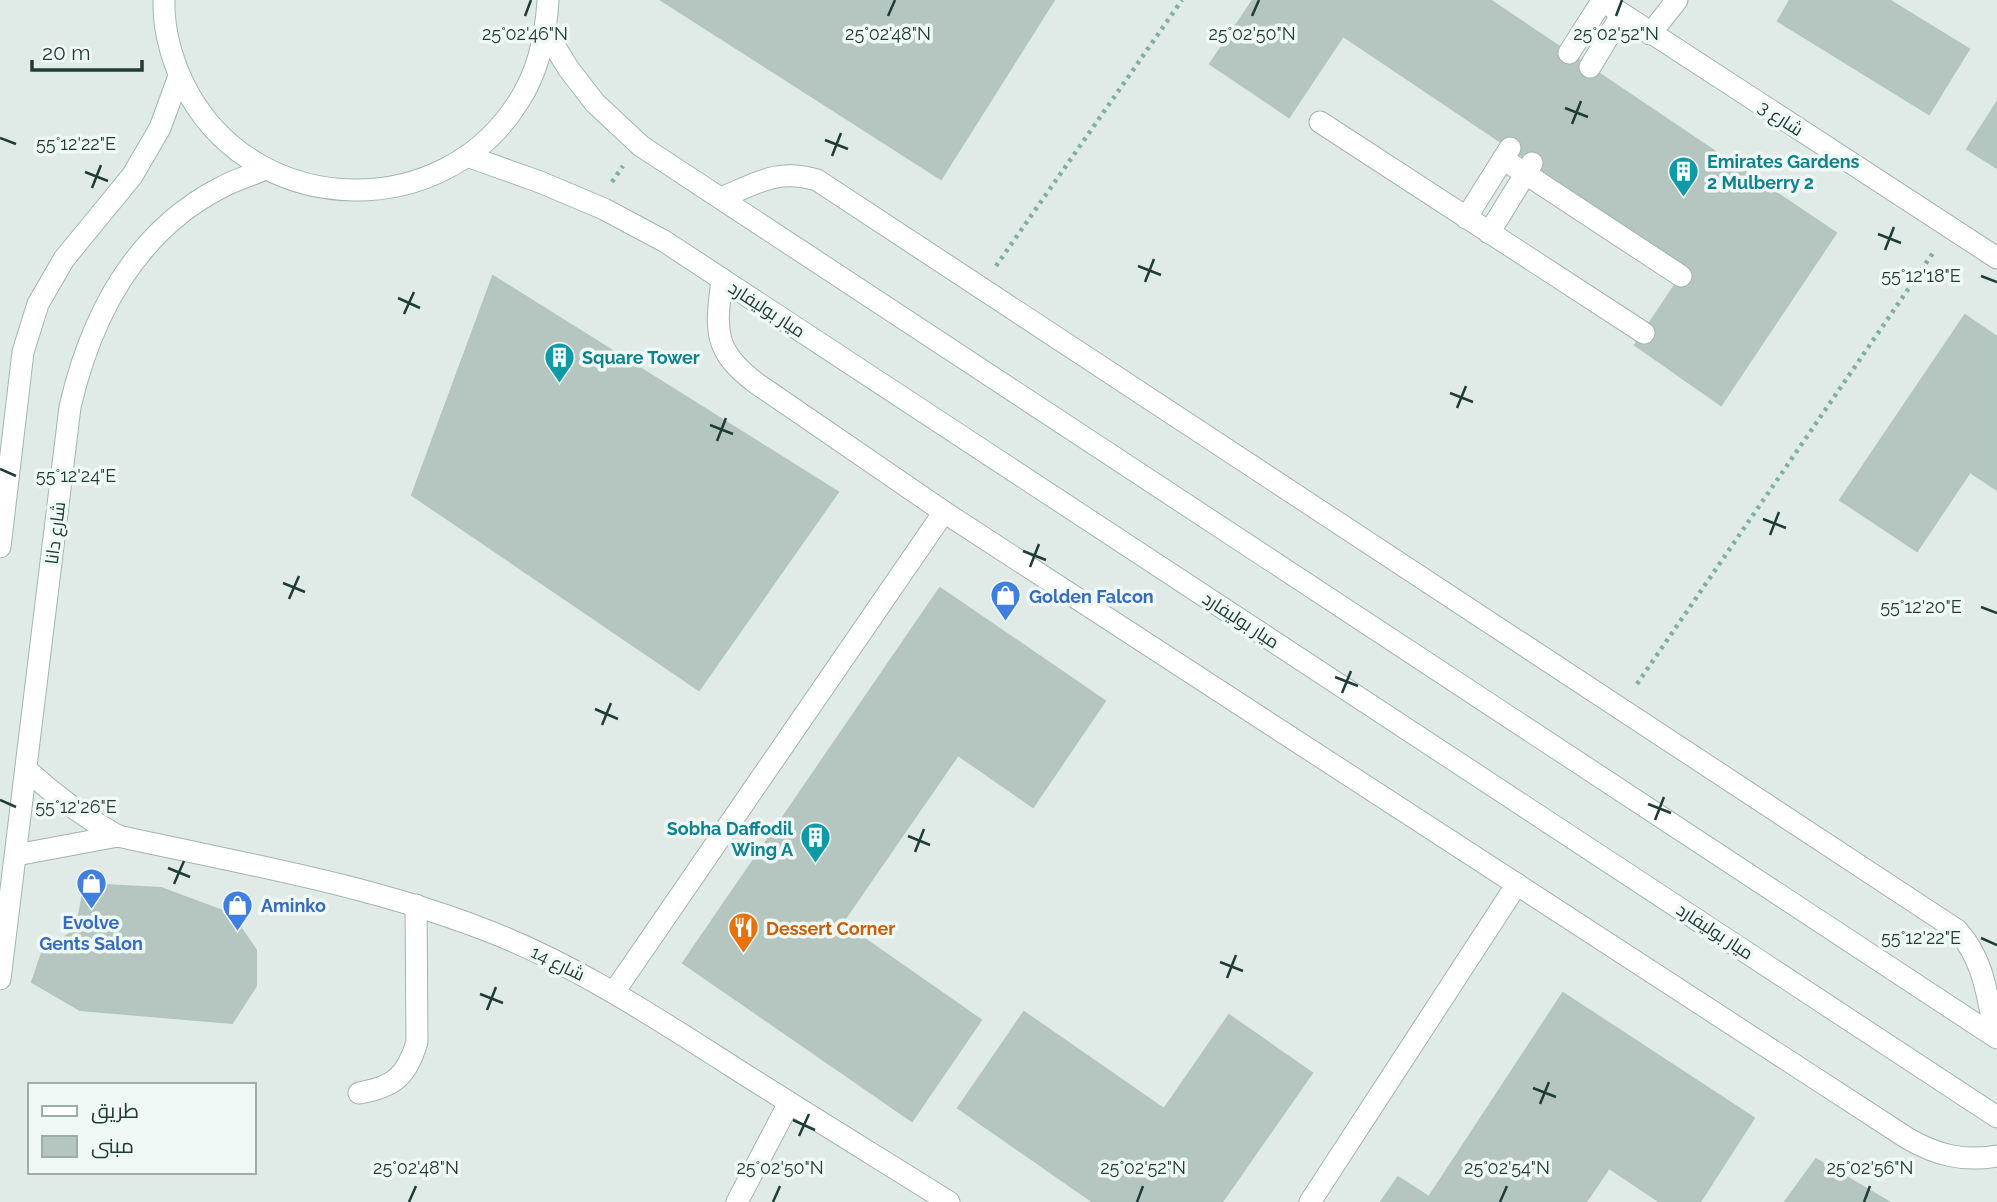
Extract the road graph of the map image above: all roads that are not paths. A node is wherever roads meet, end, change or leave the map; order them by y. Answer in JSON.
{"nodes":[{"id":1,"x":164,"y":0,"type":"edge"},
{"id":2,"x":548,"y":0,"type":"edge"},
{"id":3,"x":1601,"y":0,"type":"edge"},
{"id":4,"x":1678,"y":0,"type":"edge"},
{"id":5,"x":1622,"y":14,"type":"junction"},
{"id":6,"x":546,"y":32,"type":"junction"},
{"id":7,"x":1650,"y":34,"type":"junction"},
{"id":8,"x":1569,"y":53,"type":"dead end"},
{"id":9,"x":1590,"y":67,"type":"dead end"},
{"id":10,"x":178,"y":76,"type":"junction"},
{"id":11,"x":1320,"y":122,"type":"dead end"},
{"id":12,"x":467,"y":156,"type":"junction"},
{"id":13,"x":1528,"y":168,"type":"junction"},
{"id":14,"x":265,"y":169,"type":"junction"},
{"id":15,"x":721,"y":198,"type":"junction"},
{"id":16,"x":1466,"y":218,"type":"junction"},
{"id":17,"x":1489,"y":233,"type":"junction"},
{"id":18,"x":1997,"y":258,"type":"edge"},
{"id":19,"x":1681,"y":276,"type":"dead end"},
{"id":20,"x":722,"y":279,"type":"junction"},
{"id":21,"x":1644,"y":333,"type":"dead end"},
{"id":22,"x":944,"y":512,"type":"junction"},
{"id":23,"x":0,"y":547,"type":"edge"},
{"id":24,"x":26,"y":769,"type":"junction"},
{"id":25,"x":118,"y":836,"type":"junction"},
{"id":26,"x":16,"y":855,"type":"junction"},
{"id":27,"x":1517,"y":884,"type":"junction"},
{"id":28,"x":416,"y":905,"type":"junction"},
{"id":29,"x":0,"y":979,"type":"edge"},
{"id":30,"x":614,"y":992,"type":"junction"},
{"id":31,"x":1996,"y":1037,"type":"edge"},
{"id":32,"x":359,"y":1093,"type":"dead end"},
{"id":33,"x":789,"y":1103,"type":"junction"},
{"id":34,"x":1997,"y":1117,"type":"edge"},
{"id":35,"x":1997,"y":1156,"type":"edge"},
{"id":36,"x":737,"y":1202,"type":"edge"},
{"id":37,"x":949,"y":1202,"type":"edge"},
{"id":38,"x":1310,"y":1202,"type":"edge"}],
"edges":[{"from":1,"to":10,"type":"street"},
{"from":2,"to":6,"type":"street"},
{"from":3,"to":5,"type":"street","name":"شارع 3"},
{"from":3,"to":8,"type":"street"},
{"from":4,"to":7,"type":"street"},
{"from":5,"to":7,"type":"street","name":"شارع 3"},
{"from":5,"to":9,"type":"street"},
{"from":6,"to":12,"type":"street"},
{"from":6,"to":15,"type":"street"},
{"from":7,"to":18,"type":"street","name":"شارع 3"},
{"from":10,"to":14,"type":"street"},
{"from":10,"to":23,"type":"street"},
{"from":11,"to":16,"type":"street"},
{"from":12,"to":14,"type":"street"},
{"from":12,"to":20,"type":"street","name":"ميار بوليفارد"},
{"from":13,"to":16,"type":"street"},
{"from":13,"to":17,"type":"street"},
{"from":13,"to":19,"type":"street"},
{"from":14,"to":24,"type":"street","name":"شارع دانا"},
{"from":15,"to":31,"type":"street"},
{"from":15,"to":31,"type":"street"},
{"from":16,"to":17,"type":"street"},
{"from":17,"to":21,"type":"street"},
{"from":20,"to":22,"type":"street"},
{"from":20,"to":34,"type":"street","name":"ميار بوليفارد"},
{"from":22,"to":27,"type":"street"},
{"from":22,"to":30,"type":"street"},
{"from":24,"to":25,"type":"street","name":"شارع 14"},
{"from":24,"to":26,"type":"street","name":"شارع دانا"},
{"from":25,"to":26,"type":"street","name":"شارع 14"},
{"from":25,"to":28,"type":"street","name":"شارع 14"},
{"from":26,"to":29,"type":"street","name":"شارع دانا"},
{"from":27,"to":35,"type":"street"},
{"from":27,"to":38,"type":"street"},
{"from":28,"to":30,"type":"street","name":"شارع 14"},
{"from":28,"to":32,"type":"street"},
{"from":30,"to":33,"type":"street","name":"شارع 14"},
{"from":33,"to":36,"type":"street"},
{"from":33,"to":37,"type":"street","name":"شارع 14"}]}
